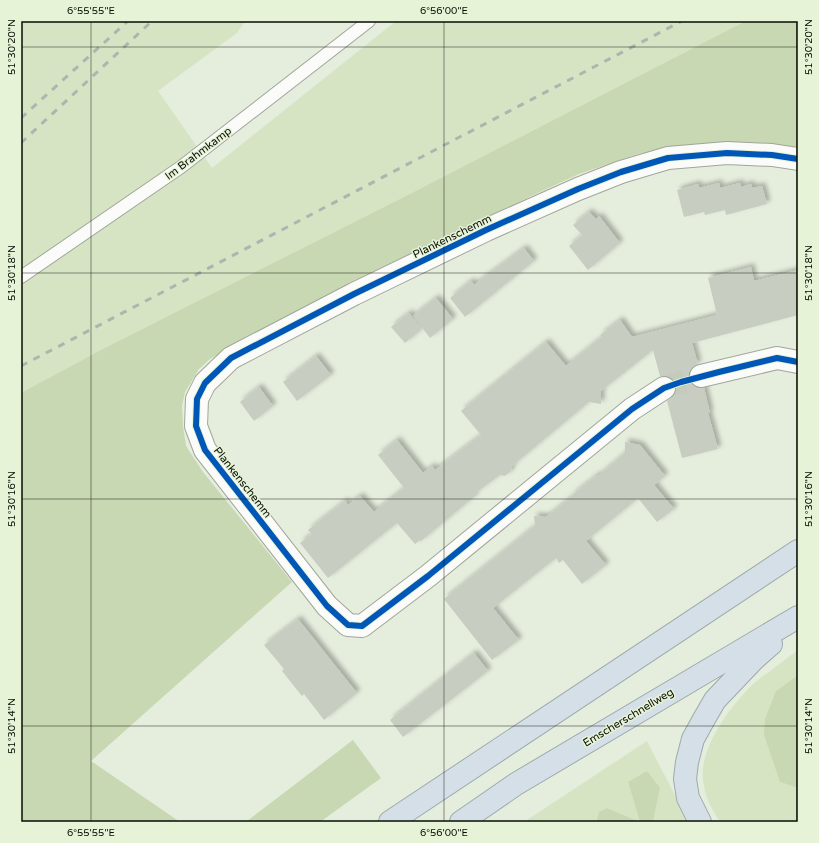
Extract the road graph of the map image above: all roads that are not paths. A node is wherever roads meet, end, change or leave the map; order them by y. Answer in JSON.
{"nodes":[{"id":1,"x":369,"y":21,"type":"edge"},
{"id":2,"x":798,"y":159,"type":"edge"},
{"id":3,"x":21,"y":277,"type":"edge"},
{"id":4,"x":798,"y":362,"type":"edge"},
{"id":5,"x":701,"y":376,"type":"tunnel mouth"},
{"id":6,"x":664,"y":388,"type":"tunnel mouth"},
{"id":7,"x":798,"y":551,"type":"edge"},
{"id":8,"x":798,"y":617,"type":"edge"},
{"id":9,"x":798,"y":621,"type":"edge"},
{"id":10,"x":390,"y":822,"type":"edge"},
{"id":11,"x":461,"y":822,"type":"edge"},
{"id":12,"x":700,"y":822,"type":"edge"}],
"edges":[{"from":1,"to":3,"type":"lane","name":"Im Brahmkamp"},
{"from":2,"to":6,"type":"street","name":"Plankenschemm"},
{"from":4,"to":5,"type":"street"},
{"from":7,"to":10,"type":"highway"},
{"from":8,"to":11,"type":"highway","name":"Emscherschnellweg"},
{"from":9,"to":12,"type":"highway"}]}
